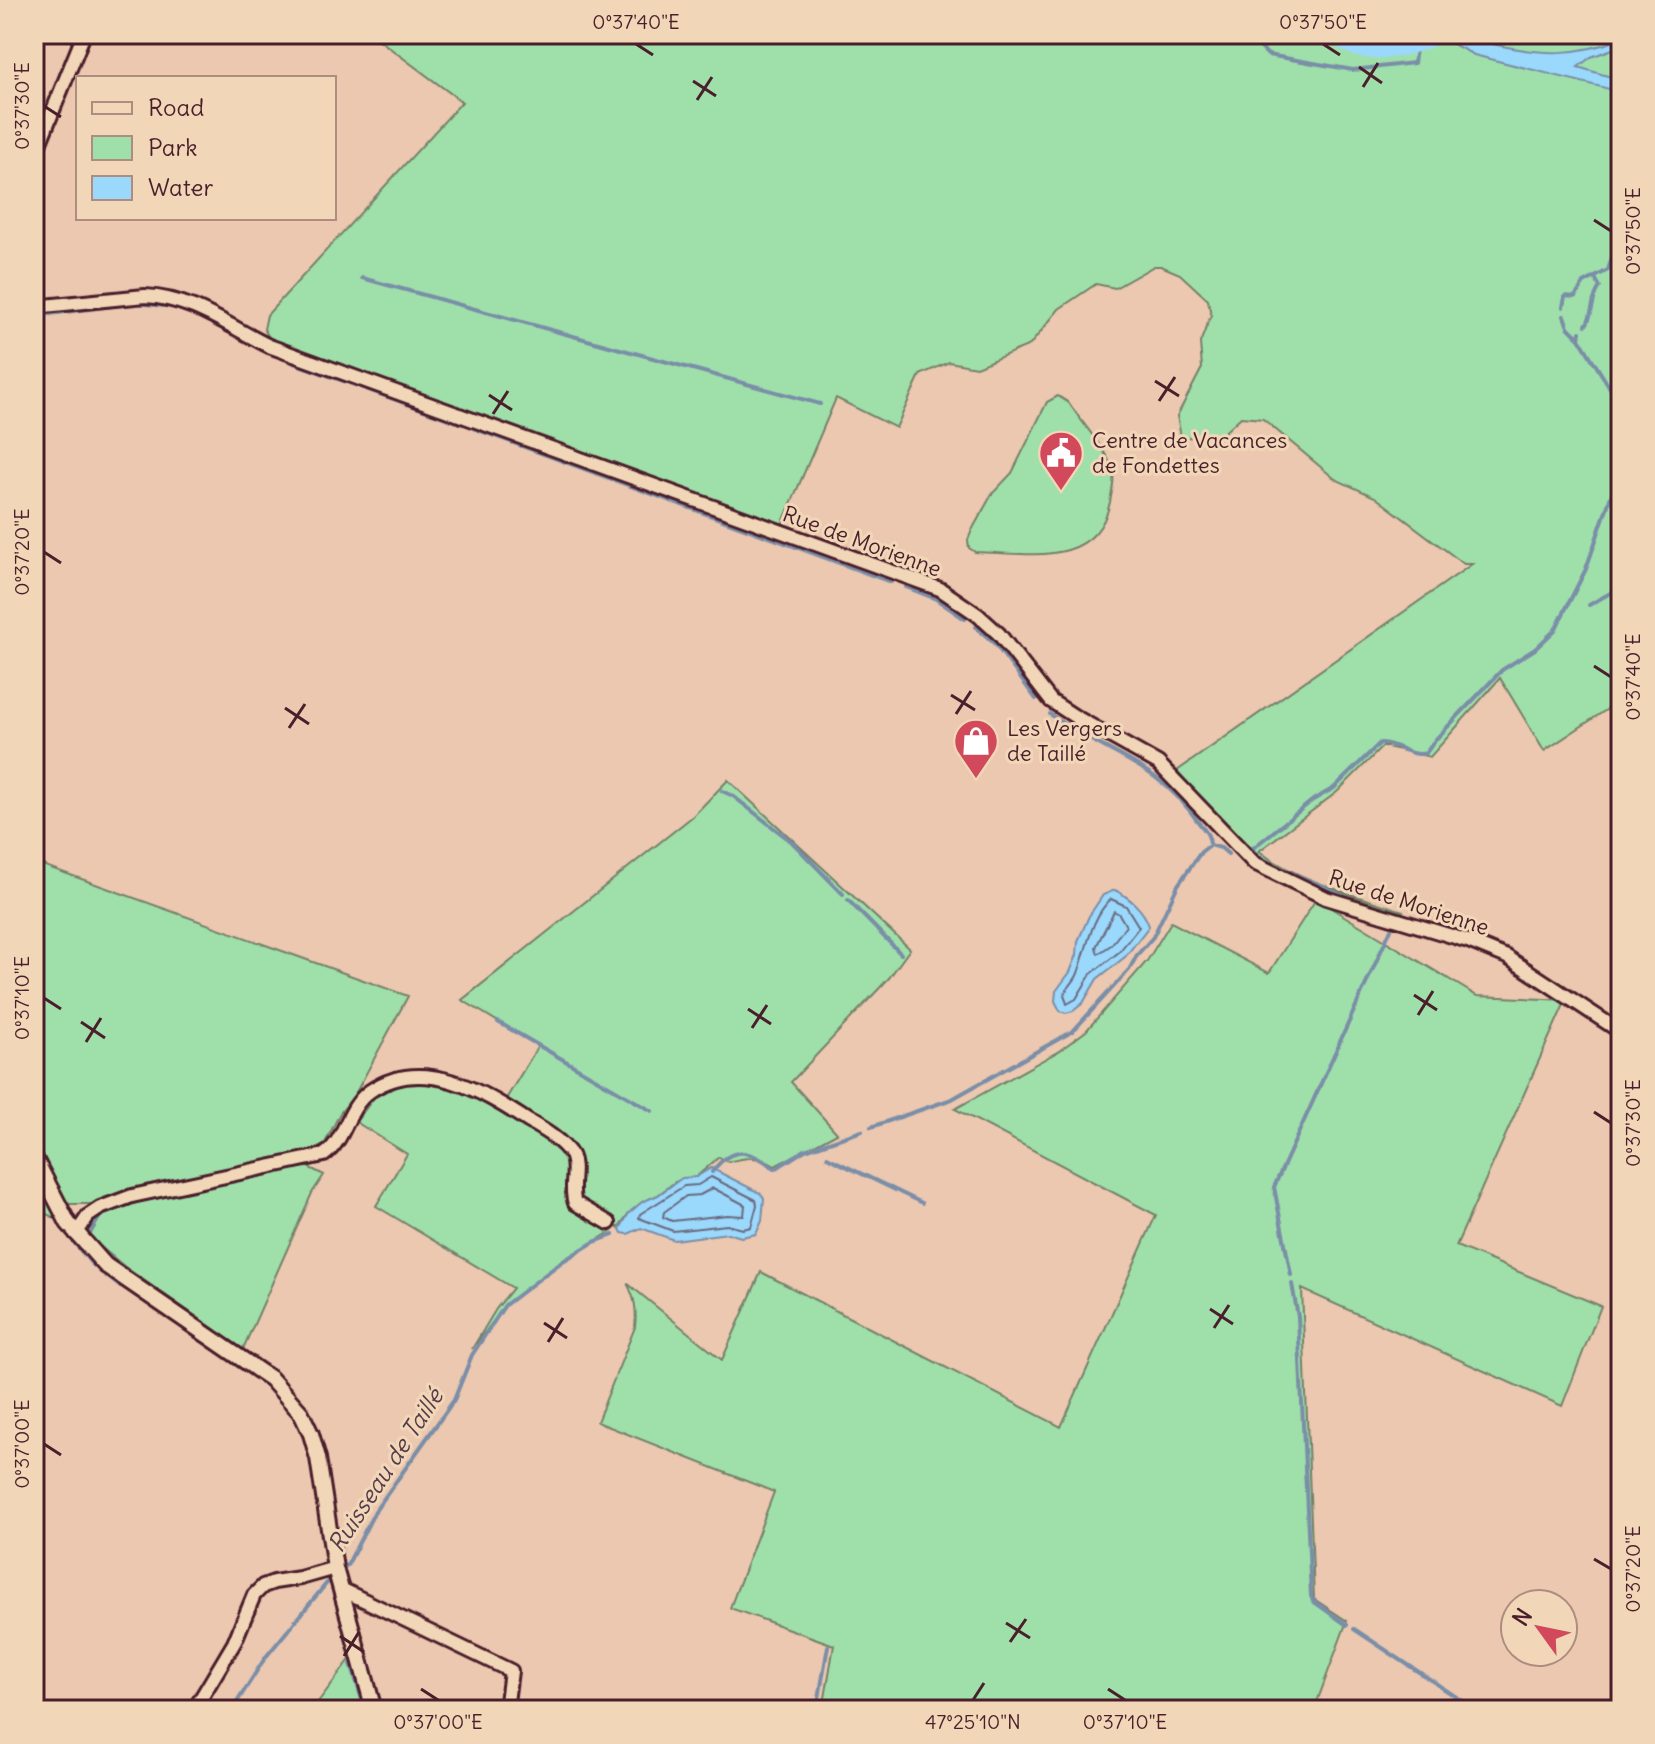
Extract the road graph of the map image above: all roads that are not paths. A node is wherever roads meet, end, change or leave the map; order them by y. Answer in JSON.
{"nodes":[{"id":1,"x":84,"y":34,"type":"edge"},
{"id":2,"x":34,"y":157,"type":"edge"},
{"id":3,"x":34,"y":307,"type":"edge"},
{"id":4,"x":1621,"y":1032,"type":"edge"},
{"id":5,"x":34,"y":1157,"type":"edge"},
{"id":6,"x":609,"y":1223,"type":"dead end"},
{"id":7,"x":76,"y":1234,"type":"junction"},
{"id":8,"x":337,"y":1576,"type":"junction"},
{"id":9,"x":194,"y":1710,"type":"edge"},
{"id":10,"x":374,"y":1710,"type":"edge"},
{"id":11,"x":506,"y":1710,"type":"edge"}],
"edges":[{"from":1,"to":2,"type":"street"},
{"from":3,"to":4,"type":"street","name":"Rue de Morienne"},
{"from":5,"to":7,"type":"street"},
{"from":6,"to":7,"type":"street"},
{"from":7,"to":8,"type":"street"},
{"from":8,"to":9,"type":"street"},
{"from":8,"to":10,"type":"street"},
{"from":8,"to":11,"type":"street"}]}
